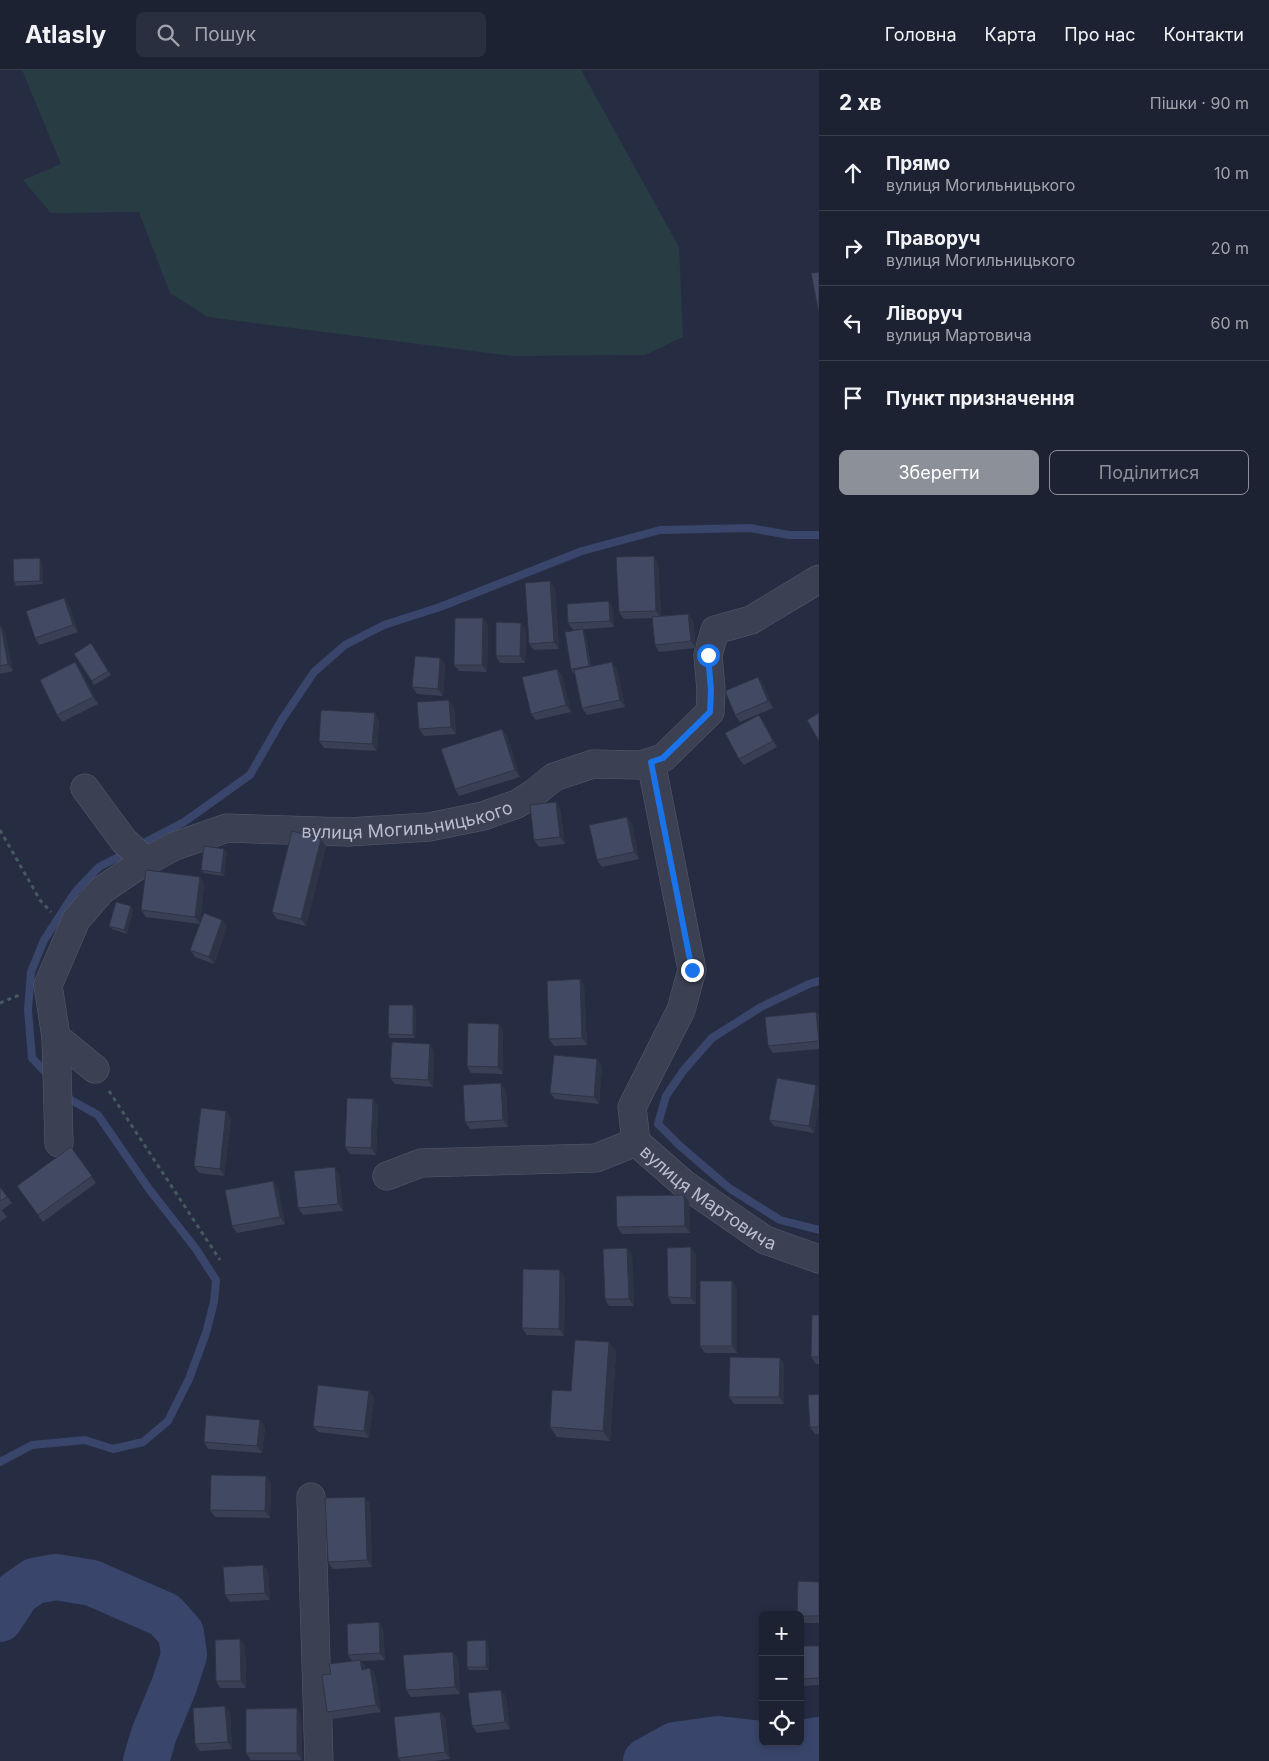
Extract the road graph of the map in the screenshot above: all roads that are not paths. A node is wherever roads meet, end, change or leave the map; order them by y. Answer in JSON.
{"nodes":[{"id":1,"x":819,"y":579,"type":"edge"},
{"id":2,"x":651,"y":762,"type":"junction"},
{"id":3,"x":85,"y":788,"type":"dead end"},
{"id":4,"x":146,"y":861,"type":"junction"},
{"id":5,"x":56,"y":1037,"type":"junction"},
{"id":6,"x":95,"y":1069,"type":"road end"},
{"id":7,"x":636,"y":1142,"type":"junction"},
{"id":8,"x":59,"y":1143,"type":"dead end"},
{"id":9,"x":387,"y":1176,"type":"dead end"},
{"id":10,"x":819,"y":1259,"type":"edge"},
{"id":11,"x":312,"y":1497,"type":"dead end"},
{"id":12,"x":319,"y":1761,"type":"edge"}],
"edges":[{"from":1,"to":2,"type":"street","name":"вулиця Могильницького"},
{"from":2,"to":4,"type":"street","name":"вулиця Могильницького"},
{"from":2,"to":7,"type":"street","name":"вулиця Мартовича"},
{"from":3,"to":4,"type":"street"},
{"from":4,"to":5,"type":"street","name":"вулиця Могильницького"},
{"from":5,"to":6,"type":"street"},
{"from":5,"to":8,"type":"street","name":"вулиця Могильницького"},
{"from":7,"to":9,"type":"street"},
{"from":7,"to":10,"type":"street","name":"вулиця Мартовича"},
{"from":11,"to":12,"type":"street"}]}
